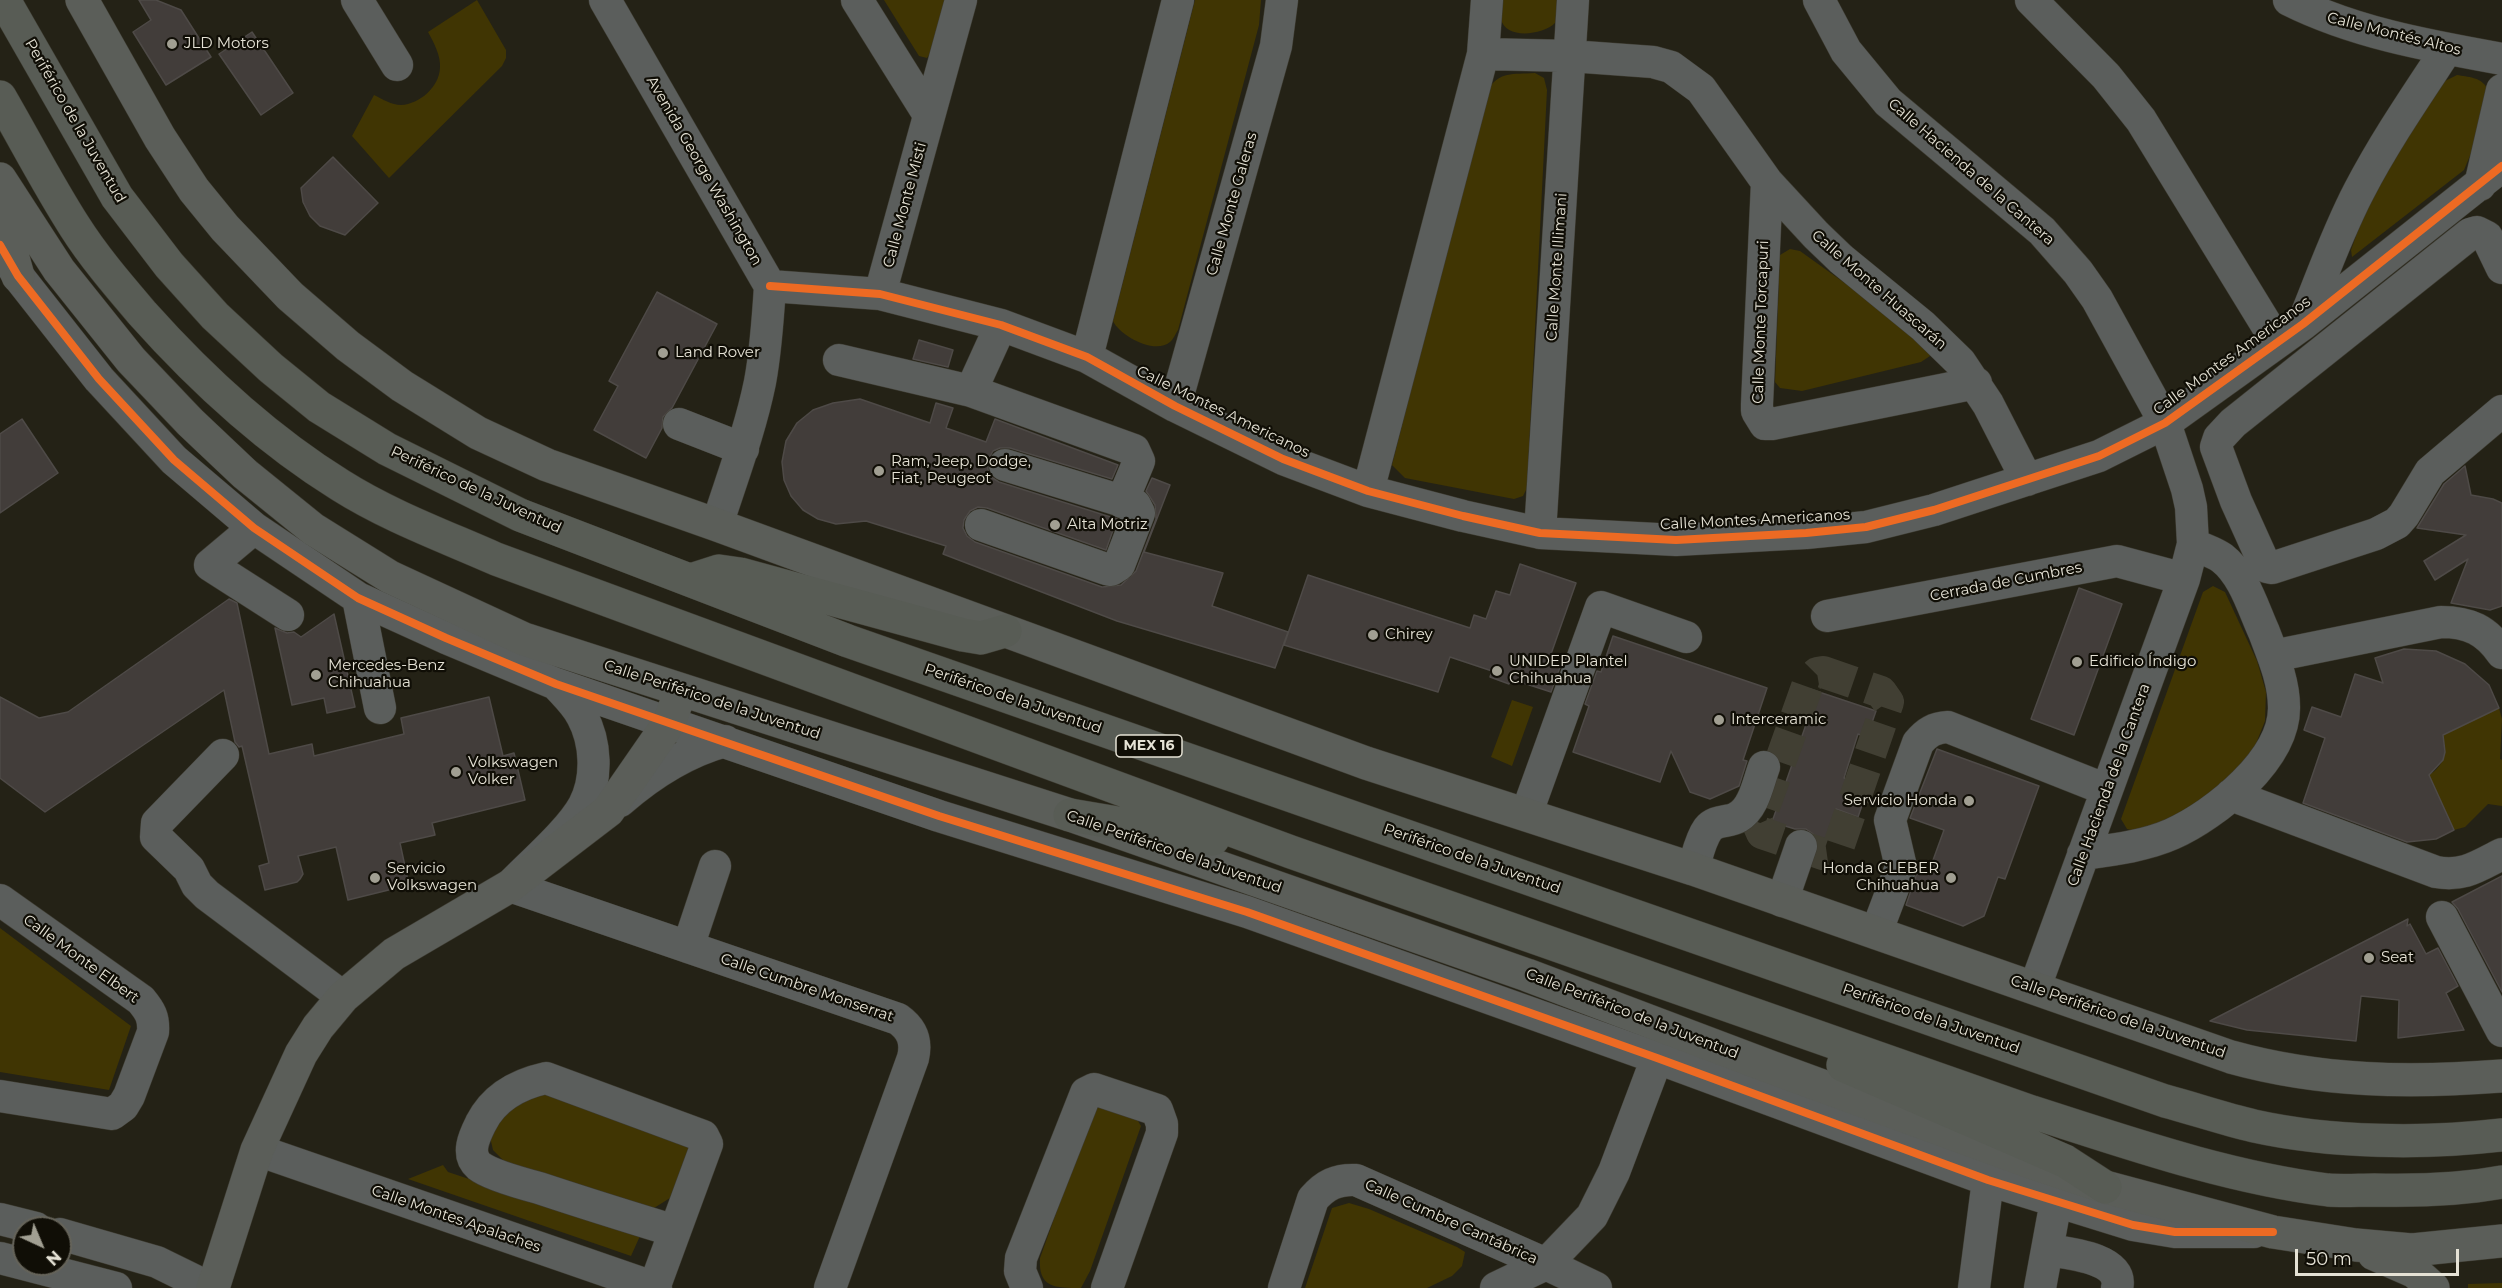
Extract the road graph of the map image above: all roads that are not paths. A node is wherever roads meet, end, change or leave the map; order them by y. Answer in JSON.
{"nodes":[{"id":1,"x":4,"y":0,"type":"edge"},
{"id":2,"x":82,"y":0,"type":"edge"},
{"id":3,"x":357,"y":0,"type":"edge"},
{"id":4,"x":605,"y":0,"type":"edge"},
{"id":5,"x":857,"y":0,"type":"edge"},
{"id":6,"x":961,"y":0,"type":"edge"},
{"id":7,"x":1178,"y":0,"type":"edge"},
{"id":8,"x":1282,"y":0,"type":"edge"},
{"id":9,"x":1488,"y":0,"type":"edge"},
{"id":10,"x":1573,"y":0,"type":"edge"},
{"id":11,"x":1819,"y":0,"type":"edge"},
{"id":12,"x":2031,"y":0,"type":"edge"},
{"id":13,"x":2289,"y":0,"type":"edge"},
{"id":14,"x":2447,"y":49,"type":"junction"},
{"id":15,"x":1483,"y":54,"type":"junction"},
{"id":16,"x":1570,"y":56,"type":"junction"},
{"id":17,"x":2502,"y":59,"type":"edge"},
{"id":18,"x":397,"y":65,"type":"dead end"},
{"id":19,"x":2502,"y":90,"type":"edge"},
{"id":20,"x":0,"y":97,"type":"edge"},
{"id":21,"x":928,"y":115,"type":"junction"},
{"id":22,"x":2491,"y":176,"type":"edge"},
{"id":23,"x":0,"y":179,"type":"edge"},
{"id":24,"x":1767,"y":182,"type":"junction"},
{"id":25,"x":0,"y":211,"type":"edge"},
{"id":26,"x":0,"y":245,"type":"edge"},
{"id":27,"x":2502,"y":268,"type":"edge"},
{"id":28,"x":18,"y":276,"type":"junction"},
{"id":29,"x":770,"y":286,"type":"junction"},
{"id":30,"x":880,"y":294,"type":"junction"},
{"id":31,"x":2303,"y":324,"type":"junction"},
{"id":32,"x":1001,"y":325,"type":"junction"},
{"id":33,"x":2277,"y":342,"type":"junction"},
{"id":34,"x":1086,"y":357,"type":"junction"},
{"id":35,"x":839,"y":360,"type":"dead end"},
{"id":36,"x":1976,"y":383,"type":"junction"},
{"id":37,"x":971,"y":391,"type":"junction"},
{"id":38,"x":1174,"y":406,"type":"junction"},
{"id":39,"x":2502,"y":411,"type":"edge"},
{"id":40,"x":2165,"y":423,"type":"junction"},
{"id":41,"x":679,"y":424,"type":"dead end"},
{"id":42,"x":742,"y":449,"type":"junction"},
{"id":43,"x":1005,"y":465,"type":"dead end"},
{"id":44,"x":2026,"y":480,"type":"junction"},
{"id":45,"x":1368,"y":491,"type":"junction"},
{"id":46,"x":1122,"y":501,"type":"junction"},
{"id":47,"x":2236,"y":501,"type":"junction"},
{"id":48,"x":717,"y":525,"type":"junction"},
{"id":49,"x":981,"y":525,"type":"dead end"},
{"id":50,"x":254,"y":528,"type":"junction"},
{"id":51,"x":1540,"y":533,"type":"junction"},
{"id":52,"x":2193,"y":535,"type":"junction"},
{"id":53,"x":2184,"y":579,"type":"junction"},
{"id":54,"x":688,"y":581,"type":"junction"},
{"id":55,"x":358,"y":598,"type":"junction"},
{"id":56,"x":288,"y":615,"type":"dead end"},
{"id":57,"x":1827,"y":616,"type":"dead end"},
{"id":58,"x":1005,"y":631,"type":"junction"},
{"id":59,"x":1686,"y":637,"type":"dead end"},
{"id":60,"x":2502,"y":653,"type":"edge"},
{"id":61,"x":2273,"y":656,"type":"junction"},
{"id":62,"x":556,"y":684,"type":"junction"},
{"id":63,"x":681,"y":690,"type":"junction"},
{"id":64,"x":381,"y":708,"type":"dead end"},
{"id":65,"x":669,"y":723,"type":"junction"},
{"id":66,"x":725,"y":741,"type":"junction"},
{"id":67,"x":223,"y":755,"type":"dead end"},
{"id":68,"x":1764,"y":767,"type":"dead end"},
{"id":69,"x":2107,"y":790,"type":"junction"},
{"id":70,"x":2231,"y":795,"type":"junction"},
{"id":71,"x":608,"y":811,"type":"junction"},
{"id":72,"x":1070,"y":815,"type":"junction"},
{"id":73,"x":1526,"y":815,"type":"junction"},
{"id":74,"x":1801,"y":846,"type":"dead end"},
{"id":75,"x":1291,"y":852,"type":"junction"},
{"id":76,"x":2083,"y":854,"type":"junction"},
{"id":77,"x":2502,"y":854,"type":"edge"},
{"id":78,"x":716,"y":866,"type":"dead end"},
{"id":79,"x":1693,"y":869,"type":"junction"},
{"id":80,"x":510,"y":886,"type":"junction"},
{"id":81,"x":0,"y":900,"type":"edge"},
{"id":82,"x":1782,"y":901,"type":"junction"},
{"id":83,"x":2442,"y":917,"type":"dead end"},
{"id":84,"x":1876,"y":933,"type":"junction"},
{"id":85,"x":688,"y":947,"type":"junction"},
{"id":86,"x":2035,"y":987,"type":"junction"},
{"id":87,"x":343,"y":998,"type":"junction"},
{"id":88,"x":1710,"y":998,"type":"junction"},
{"id":89,"x":2502,"y":1031,"type":"edge"},
{"id":90,"x":1658,"y":1058,"type":"junction"},
{"id":91,"x":2493,"y":1072,"type":"edge"},
{"id":92,"x":0,"y":1096,"type":"edge"},
{"id":93,"x":1853,"y":1113,"type":"junction"},
{"id":94,"x":2502,"y":1135,"type":"edge"},
{"id":95,"x":257,"y":1150,"type":"junction"},
{"id":96,"x":1988,"y":1180,"type":"junction"},
{"id":97,"x":2502,"y":1182,"type":"edge"},
{"id":98,"x":2105,"y":1186,"type":"junction"},
{"id":99,"x":2056,"y":1201,"type":"junction"},
{"id":100,"x":675,"y":1231,"type":"junction"},
{"id":101,"x":2273,"y":1232,"type":"junction"},
{"id":102,"x":72,"y":1237,"type":"edge"},
{"id":103,"x":2502,"y":1240,"type":"edge"},
{"id":104,"x":2356,"y":1245,"type":"junction"},
{"id":105,"x":2047,"y":1250,"type":"junction"},
{"id":106,"x":0,"y":1258,"type":"edge"},
{"id":107,"x":1546,"y":1263,"type":"junction"},
{"id":108,"x":116,"y":1288,"type":"edge"},
{"id":109,"x":211,"y":1288,"type":"edge"},
{"id":110,"x":655,"y":1288,"type":"edge"},
{"id":111,"x":830,"y":1288,"type":"edge"},
{"id":112,"x":1027,"y":1288,"type":"edge"},
{"id":113,"x":1107,"y":1288,"type":"edge"},
{"id":114,"x":1284,"y":1288,"type":"edge"},
{"id":115,"x":1496,"y":1288,"type":"edge"},
{"id":116,"x":1596,"y":1288,"type":"edge"},
{"id":117,"x":1974,"y":1288,"type":"edge"},
{"id":118,"x":2040,"y":1288,"type":"edge"},
{"id":119,"x":2117,"y":1288,"type":"edge"},
{"id":120,"x":2433,"y":1288,"type":"edge"}],
"edges":[{"from":1,"to":54,"type":"highway","name":"Periférico de la Juventud","number":"MEX 16"},
{"from":2,"to":48,"type":"main road","name":"Calle Periférico de la Juventud"},
{"from":3,"to":18,"type":"street"},
{"from":4,"to":29,"type":"street","name":"Avenida George Washington"},
{"from":5,"to":21,"type":"street"},
{"from":6,"to":21,"type":"street","name":"Calle Monte Misti"},
{"from":7,"to":34,"type":"street"},
{"from":8,"to":38,"type":"street","name":"Calle Monte Galeras"},
{"from":9,"to":15,"type":"street"},
{"from":10,"to":16,"type":"street","name":"Calle Monte Illimani"},
{"from":11,"to":40,"type":"street","name":"Calle Hacienda de la Cantera"},
{"from":12,"to":33,"type":"street"},
{"from":13,"to":14,"type":"street","name":"Calle Montés Altos"},
{"from":14,"to":17,"type":"street","name":"Calle Montés Altos"},
{"from":14,"to":31,"type":"street"},
{"from":15,"to":16,"type":"street","name":"Calle Monte Huascarán"},
{"from":15,"to":45,"type":"street"},
{"from":16,"to":24,"type":"street","name":"Calle Monte Huascarán"},
{"from":16,"to":51,"type":"street","name":"Calle Monte Illimani"},
{"from":19,"to":22,"type":"street"},
{"from":20,"to":75,"type":"highway"},
{"from":21,"to":30,"type":"street","name":"Calle Monte Misti"},
{"from":22,"to":31,"type":"street","name":"Calle Montes Americanos"},
{"from":23,"to":63,"type":"main road","name":"Calle Periférico de la Juventud"},
{"from":24,"to":36,"type":"street","name":"Calle Monte Huascarán"},
{"from":24,"to":36,"type":"street","name":"Calle Monte Torcapuri"},
{"from":25,"to":28,"type":"main road"},
{"from":26,"to":28,"type":"street"},
{"from":27,"to":47,"type":"street"},
{"from":28,"to":50,"type":"street"},
{"from":29,"to":30,"type":"street","name":"Calle Montes Americanos"},
{"from":29,"to":42,"type":"street"},
{"from":30,"to":32,"type":"street","name":"Calle Montes Americanos"},
{"from":31,"to":33,"type":"street","name":"Calle Montes Americanos"},
{"from":32,"to":34,"type":"street","name":"Calle Montes Americanos"},
{"from":32,"to":37,"type":"street"},
{"from":33,"to":40,"type":"street","name":"Calle Montes Americanos"},
{"from":34,"to":38,"type":"street","name":"Calle Montes Americanos"},
{"from":35,"to":37,"type":"street"},
{"from":36,"to":44,"type":"street","name":"Calle Monte Huascarán"},
{"from":37,"to":46,"type":"street"},
{"from":38,"to":45,"type":"street","name":"Calle Montes Americanos"},
{"from":39,"to":47,"type":"street"},
{"from":40,"to":44,"type":"street","name":"Calle Montes Americanos"},
{"from":40,"to":52,"type":"street","name":"Calle Hacienda de la Cantera"},
{"from":41,"to":42,"type":"street"},
{"from":42,"to":48,"type":"street"},
{"from":43,"to":46,"type":"street"},
{"from":44,"to":51,"type":"street","name":"Calle Montes Americanos"},
{"from":45,"to":51,"type":"street","name":"Calle Montes Americanos"},
{"from":46,"to":49,"type":"street"},
{"from":47,"to":52,"type":"street"},
{"from":48,"to":58,"type":"main road","name":"Calle Periférico de la Juventud"},
{"from":50,"to":55,"type":"street"},
{"from":50,"to":56,"type":"street"},
{"from":52,"to":53,"type":"street","name":"Calle Hacienda de la Cantera"},
{"from":52,"to":61,"type":"street"},
{"from":53,"to":57,"type":"street","name":"Cerrada de Cumbres"},
{"from":53,"to":69,"type":"street","name":"Calle Hacienda de la Cantera"},
{"from":54,"to":58,"type":"highway"},
{"from":54,"to":94,"type":"highway","name":"Periférico de la Juventud","number":"MEX 16"},
{"from":55,"to":62,"type":"street"},
{"from":55,"to":64,"type":"street"},
{"from":58,"to":73,"type":"main road","name":"Calle Periférico de la Juventud"},
{"from":59,"to":73,"type":"street"},
{"from":60,"to":61,"type":"street"},
{"from":61,"to":70,"type":"street"},
{"from":62,"to":65,"type":"street"},
{"from":62,"to":80,"type":"street"},
{"from":63,"to":65,"type":"main road"},
{"from":63,"to":72,"type":"main road","name":"Calle Periférico de la Juventud"},
{"from":65,"to":66,"type":"street"},
{"from":65,"to":71,"type":"main road"},
{"from":66,"to":71,"type":"street"},
{"from":66,"to":90,"type":"street"},
{"from":67,"to":87,"type":"street"},
{"from":68,"to":79,"type":"street"},
{"from":69,"to":76,"type":"street","name":"Calle Hacienda de la Cantera"},
{"from":69,"to":84,"type":"street"},
{"from":70,"to":76,"type":"street"},
{"from":70,"to":77,"type":"street"},
{"from":71,"to":80,"type":"main road"},
{"from":72,"to":75,"type":"highway"},
{"from":72,"to":93,"type":"main road","name":"Calle Periférico de la Juventud"},
{"from":73,"to":79,"type":"main road","name":"Calle Periférico de la Juventud"},
{"from":74,"to":82,"type":"street"},
{"from":75,"to":88,"type":"highway"},
{"from":76,"to":86,"type":"street","name":"Calle Hacienda de la Cantera"},
{"from":78,"to":85,"type":"street"},
{"from":79,"to":82,"type":"main road","name":"Calle Periférico de la Juventud"},
{"from":80,"to":85,"type":"street","name":"Calle Cumbre Monserrat"},
{"from":80,"to":87,"type":"main road"},
{"from":81,"to":92,"type":"street","name":"Calle Monte Elbert"},
{"from":82,"to":84,"type":"main road","name":"Calle Periférico de la Juventud"},
{"from":83,"to":89,"type":"street"},
{"from":84,"to":86,"type":"main road","name":"Calle Periférico de la Juventud"},
{"from":85,"to":111,"type":"street","name":"Calle Cumbre Monserrat"},
{"from":86,"to":91,"type":"main road","name":"Calle Periférico de la Juventud"},
{"from":87,"to":95,"type":"main road"},
{"from":88,"to":97,"type":"highway"},
{"from":88,"to":98,"type":"highway"},
{"from":90,"to":93,"type":"street"},
{"from":90,"to":107,"type":"street"},
{"from":93,"to":96,"type":"street"},
{"from":93,"to":98,"type":"main road","name":"Calle Periférico de la Juventud"},
{"from":95,"to":109,"type":"main road"},
{"from":95,"to":110,"type":"street","name":"Calle Montes Apalaches"},
{"from":96,"to":99,"type":"street"},
{"from":96,"to":117,"type":"street"},
{"from":98,"to":101,"type":"main road","name":"Calle Periférico de la Juventud"},
{"from":99,"to":101,"type":"street"},
{"from":99,"to":105,"type":"street"},
{"from":100,"to":100,"type":"street"},
{"from":100,"to":110,"type":"street"},
{"from":101,"to":104,"type":"main road","name":"Calle Periférico de la Juventud"},
{"from":102,"to":109,"type":"street"},
{"from":103,"to":104,"type":"main road","name":"Calle Periférico de la Juventud"},
{"from":104,"to":120,"type":"main road"},
{"from":105,"to":118,"type":"street"},
{"from":105,"to":119,"type":"street"},
{"from":106,"to":108,"type":"street"},
{"from":107,"to":114,"type":"street","name":"Calle Cumbre Cantábrica"},
{"from":107,"to":115,"type":"street"},
{"from":107,"to":116,"type":"street"},
{"from":112,"to":113,"type":"street"}]}
